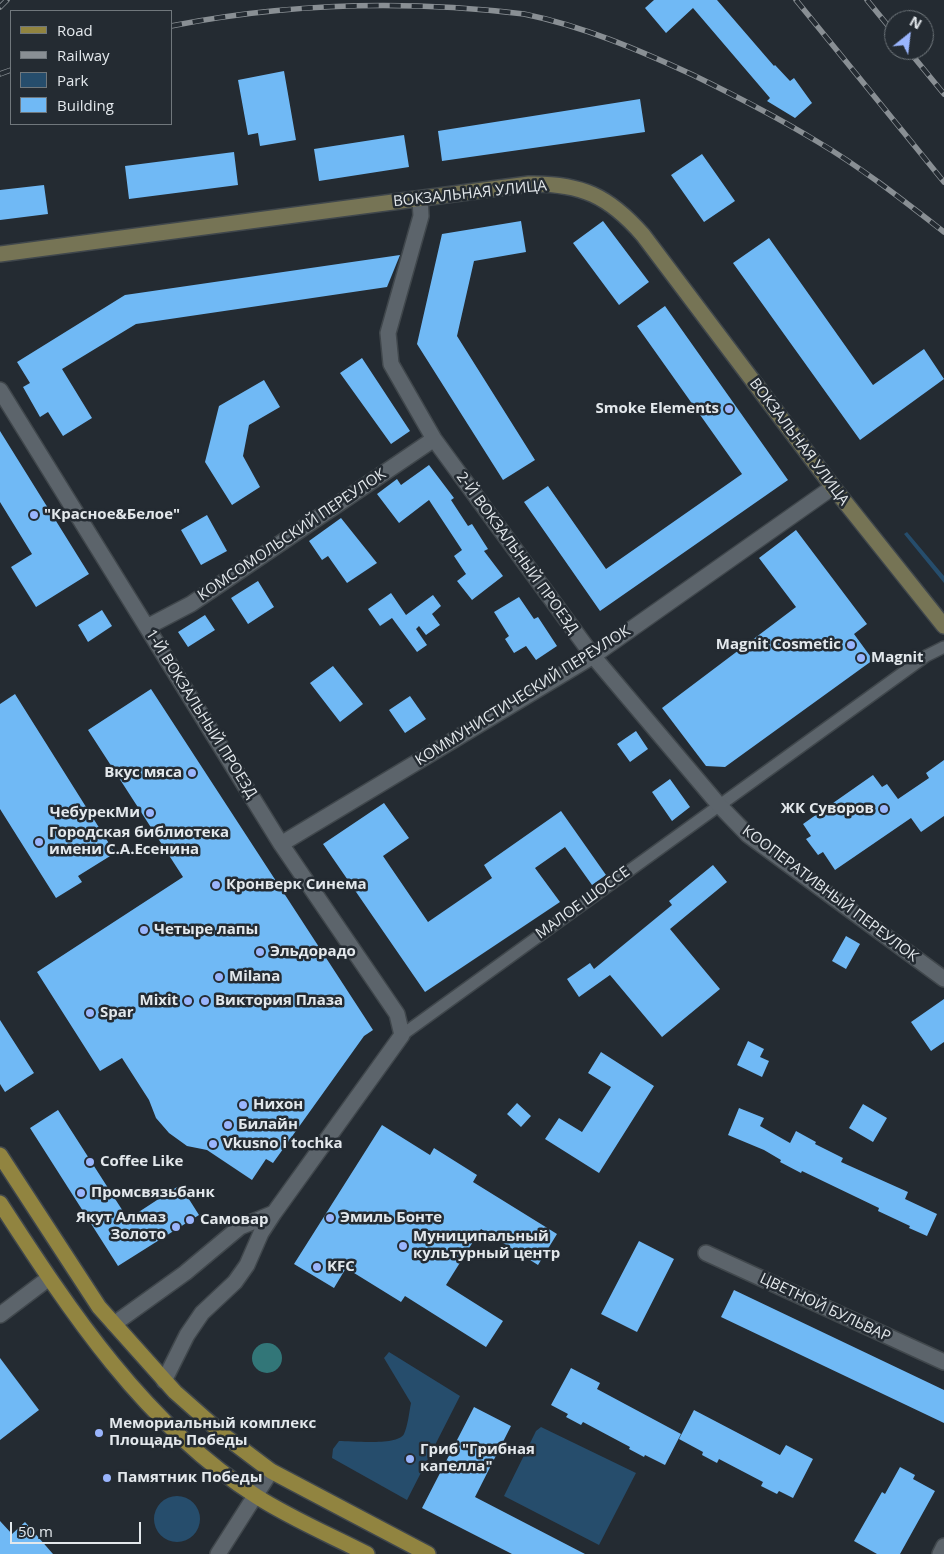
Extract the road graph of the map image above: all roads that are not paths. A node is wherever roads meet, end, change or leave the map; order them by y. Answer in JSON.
{"nodes":[{"id":1,"x":420,"y":199,"type":"junction"},
{"id":2,"x":0,"y":254,"type":"edge"},
{"id":3,"x":0,"y":390,"type":"edge"},
{"id":4,"x":434,"y":439,"type":"junction"},
{"id":5,"x":832,"y":487,"type":"junction"},
{"id":6,"x":944,"y":626,"type":"edge"},
{"id":7,"x":147,"y":627,"type":"junction"},
{"id":8,"x":944,"y":646,"type":"edge"},
{"id":9,"x":593,"y":656,"type":"junction"},
{"id":10,"x":719,"y":805,"type":"junction"},
{"id":11,"x":281,"y":844,"type":"junction"},
{"id":12,"x":944,"y":979,"type":"edge"},
{"id":13,"x":402,"y":1035,"type":"junction"},
{"id":14,"x":0,"y":1155,"type":"edge"},
{"id":15,"x":0,"y":1203,"type":"edge"},
{"id":16,"x":274,"y":1213,"type":"junction"},
{"id":17,"x":706,"y":1252,"type":"dead end"},
{"id":18,"x":49,"y":1278,"type":"junction"},
{"id":19,"x":0,"y":1315,"type":"edge"},
{"id":20,"x":114,"y":1324,"type":"junction"},
{"id":21,"x":944,"y":1362,"type":"edge"},
{"id":22,"x":164,"y":1381,"type":"junction"},
{"id":23,"x":271,"y":1471,"type":"junction"},
{"id":24,"x":256,"y":1496,"type":"junction"},
{"id":25,"x":944,"y":1546,"type":"edge"},
{"id":26,"x":218,"y":1554,"type":"edge"},
{"id":27,"x":367,"y":1554,"type":"edge"},
{"id":28,"x":428,"y":1554,"type":"edge"},
{"id":29,"x":940,"y":1554,"type":"edge"}],
"edges":[{"from":1,"to":2,"type":"main road","name":"ВОКЗАЛЬНАЯ УЛИЦА"},
{"from":1,"to":4,"type":"street","name":"2-Й ВОКЗАЛЬНЫЙ ПРОЕЗД"},
{"from":1,"to":5,"type":"main road","name":"ВОКЗАЛЬНАЯ УЛИЦА"},
{"from":3,"to":7,"type":"street","name":"1-Й ВОКЗАЛЬНЫЙ ПРОЕЗД"},
{"from":4,"to":7,"type":"street","name":"КОМСОМОЛЬСКИЙ ПЕРЕУЛОК"},
{"from":4,"to":9,"type":"street","name":"2-Й ВОКЗАЛЬНЫЙ ПРОЕЗД"},
{"from":5,"to":6,"type":"main road","name":"ВОКЗАЛЬНАЯ УЛИЦА"},
{"from":5,"to":9,"type":"street","name":"КОММУНИСТИЧЕСКИЙ ПЕРЕУЛОК"},
{"from":7,"to":11,"type":"street","name":"1-Й ВОКЗАЛЬНЫЙ ПРОЕЗД"},
{"from":8,"to":10,"type":"street","name":"МАЛОЕ ШОССЕ"},
{"from":9,"to":10,"type":"street","name":"2-Й ВОКЗАЛЬНЫЙ ПРОЕЗД"},
{"from":9,"to":11,"type":"street","name":"КОММУНИСТИЧЕСКИЙ ПЕРЕУЛОК"},
{"from":10,"to":12,"type":"street","name":"КООПЕРАТИВНЫЙ ПЕРЕУЛОК"},
{"from":10,"to":13,"type":"street","name":"МАЛОЕ ШОССЕ"},
{"from":11,"to":13,"type":"street","name":"1-Й ВОКЗАЛЬНЫЙ ПРОЕЗД"},
{"from":13,"to":16,"type":"street","name":"МАЛОЕ ШОССЕ"},
{"from":14,"to":20,"type":"main road"},
{"from":15,"to":18,"type":"main road"},
{"from":16,"to":20,"type":"street"},
{"from":16,"to":22,"type":"street","name":"МАЛОЕ ШОССЕ"},
{"from":17,"to":21,"type":"street","name":"ЦВЕТНОЙ БУЛЬВАР"},
{"from":18,"to":19,"type":"street"},
{"from":18,"to":24,"type":"main road"},
{"from":20,"to":22,"type":"main road"},
{"from":22,"to":23,"type":"main road"},
{"from":23,"to":24,"type":"street"},
{"from":23,"to":28,"type":"main road"},
{"from":24,"to":26,"type":"street"},
{"from":24,"to":27,"type":"main road"},
{"from":25,"to":29,"type":"street"}]}
